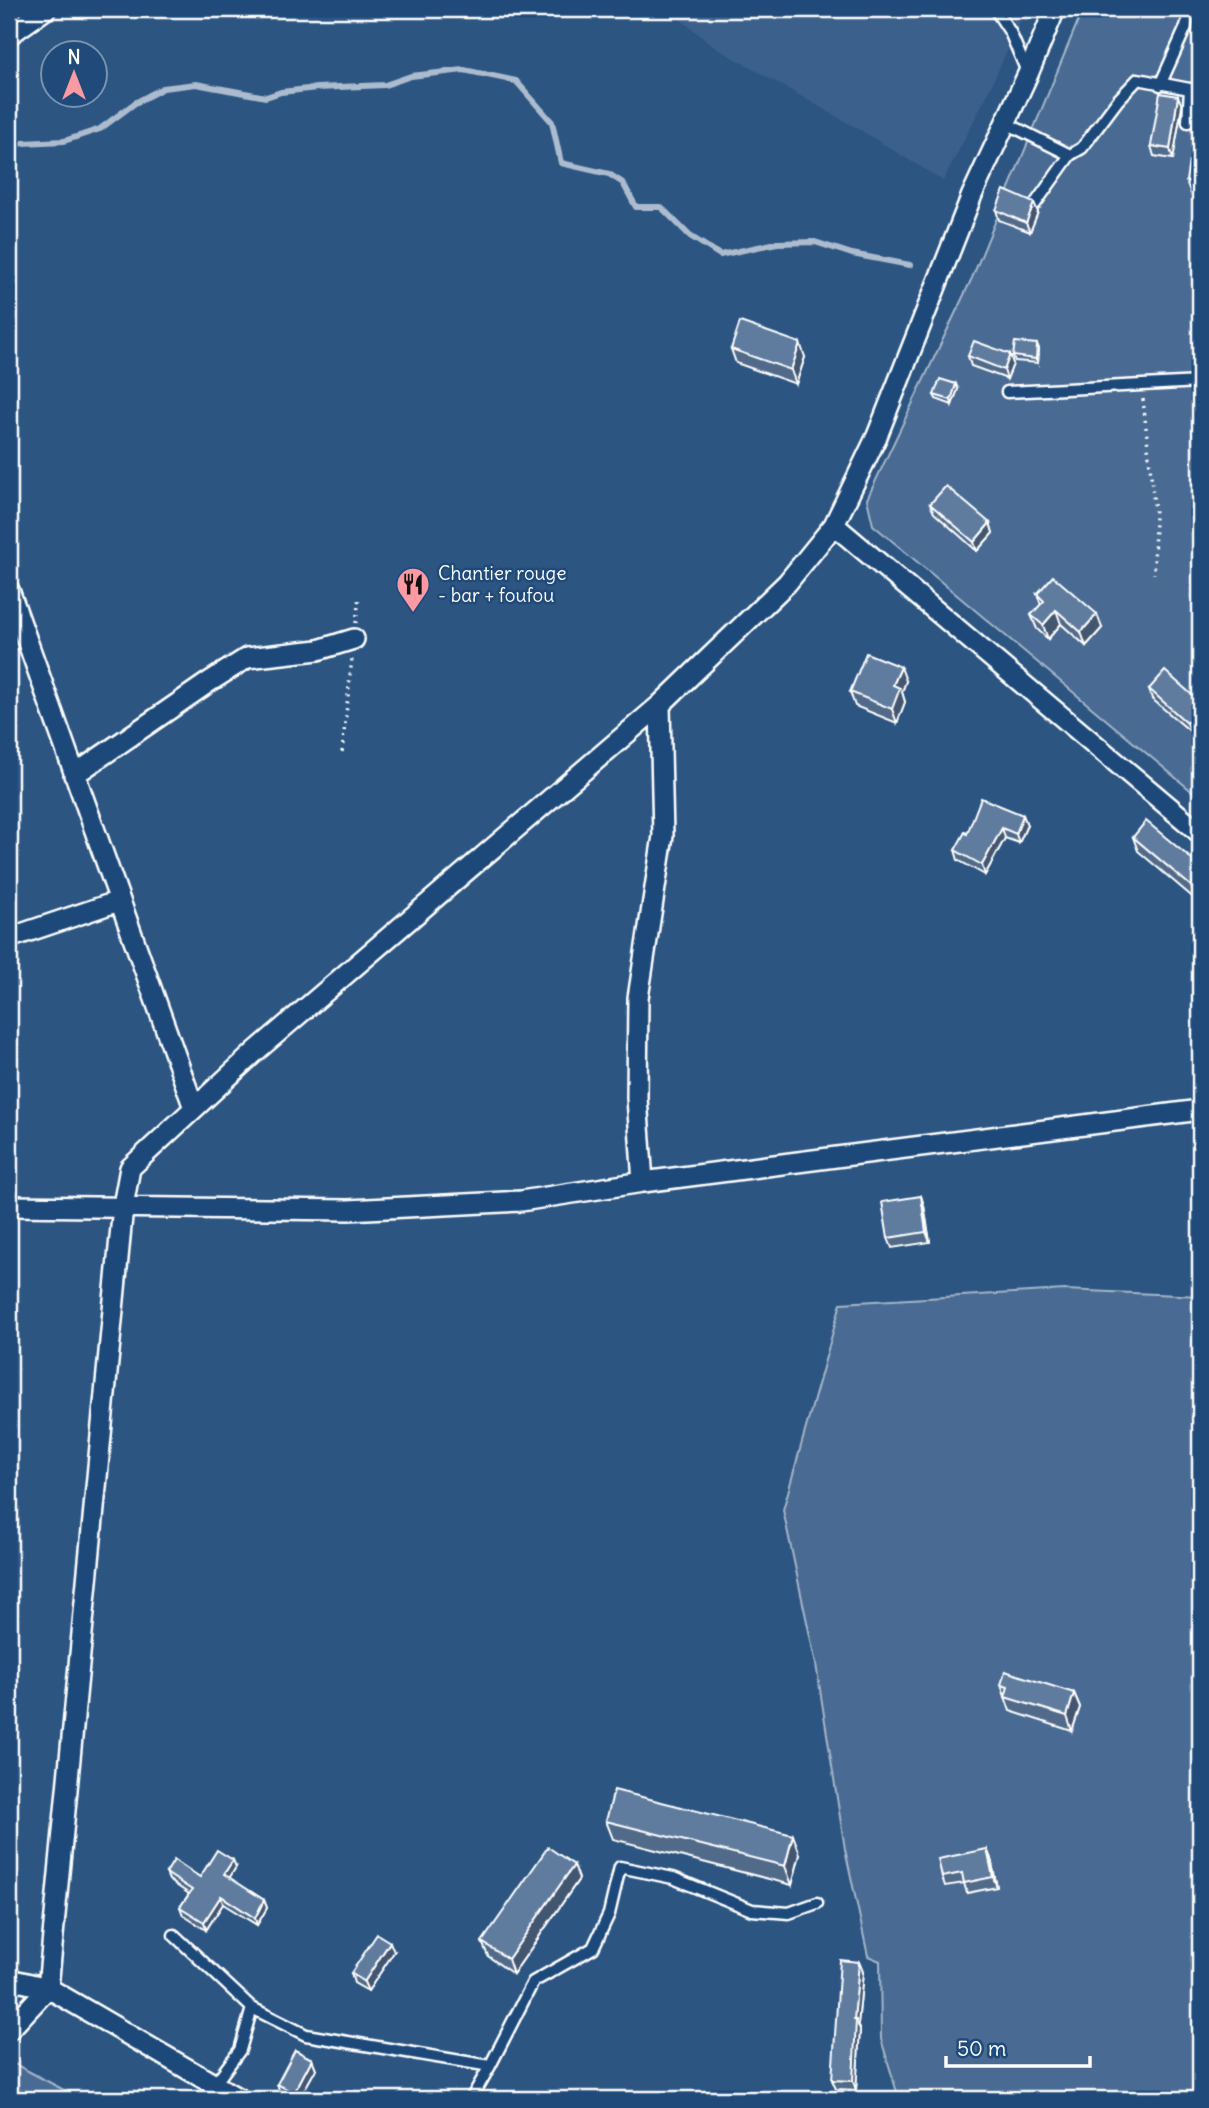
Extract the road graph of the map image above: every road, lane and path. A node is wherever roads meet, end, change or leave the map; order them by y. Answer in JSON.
{"nodes":[{"id":1,"x":46,"y":9,"type":"edge"},
{"id":2,"x":995,"y":9,"type":"edge"},
{"id":3,"x":1055,"y":9,"type":"edge"},
{"id":4,"x":1190,"y":9,"type":"edge"},
{"id":5,"x":9,"y":35,"type":"edge"},
{"id":6,"x":1028,"y":74,"type":"junction"},
{"id":7,"x":1160,"y":85,"type":"junction"},
{"id":8,"x":1195,"y":90,"type":"edge"},
{"id":9,"x":1188,"y":122,"type":"dead end"},
{"id":10,"x":1006,"y":123,"type":"junction"},
{"id":11,"x":1070,"y":155,"type":"junction"},
{"id":12,"x":1035,"y":204,"type":"edge"},
{"id":13,"x":1200,"y":382,"type":"edge"},
{"id":14,"x":1142,"y":387,"type":"junction"},
{"id":15,"x":1007,"y":391,"type":"dead end"},
{"id":16,"x":834,"y":525,"type":"junction"},
{"id":17,"x":1154,"y":574,"type":"dead end"},
{"id":18,"x":9,"y":590,"type":"edge"},
{"id":19,"x":359,"y":597,"type":"dead end"},
{"id":20,"x":354,"y":639,"type":"junction"},
{"id":21,"x":660,"y":705,"type":"junction"},
{"id":22,"x":342,"y":752,"type":"dead end"},
{"id":23,"x":74,"y":775,"type":"junction"},
{"id":24,"x":1200,"y":833,"type":"edge"},
{"id":25,"x":119,"y":901,"type":"junction"},
{"id":26,"x":9,"y":938,"type":"edge"},
{"id":27,"x":194,"y":1108,"type":"junction"},
{"id":28,"x":1200,"y":1110,"type":"edge"},
{"id":29,"x":643,"y":1182,"type":"junction"},
{"id":30,"x":9,"y":1206,"type":"edge"},
{"id":31,"x":123,"y":1206,"type":"junction"},
{"id":32,"x":817,"y":1903,"type":"dead end"},
{"id":33,"x":174,"y":1935,"type":"dead end"},
{"id":34,"x":9,"y":1979,"type":"edge"},
{"id":35,"x":48,"y":1988,"type":"junction"},
{"id":36,"x":252,"y":2008,"type":"junction"},
{"id":37,"x":9,"y":2030,"type":"edge"},
{"id":38,"x":490,"y":2066,"type":"junction"},
{"id":39,"x":214,"y":2085,"type":"junction"},
{"id":40,"x":239,"y":2099,"type":"edge"},
{"id":41,"x":471,"y":2099,"type":"edge"}],
"edges":[{"from":1,"to":5,"type":"street"},
{"from":2,"to":6,"type":"lane"},
{"from":3,"to":6,"type":"street"},
{"from":4,"to":7,"type":"lane"},
{"from":6,"to":10,"type":"street"},
{"from":7,"to":8,"type":"lane"},
{"from":7,"to":11,"type":"lane"},
{"from":8,"to":9,"type":"lane"},
{"from":10,"to":11,"type":"lane"},
{"from":10,"to":16,"type":"street"},
{"from":11,"to":12,"type":"lane"},
{"from":13,"to":14,"type":"lane"},
{"from":14,"to":15,"type":"lane"},
{"from":14,"to":17,"type":"path"},
{"from":16,"to":21,"type":"street"},
{"from":16,"to":24,"type":"street"},
{"from":18,"to":23,"type":"street"},
{"from":19,"to":20,"type":"path"},
{"from":20,"to":22,"type":"path"},
{"from":20,"to":23,"type":"street"},
{"from":21,"to":27,"type":"street"},
{"from":21,"to":29,"type":"street"},
{"from":23,"to":25,"type":"street"},
{"from":25,"to":26,"type":"street"},
{"from":25,"to":27,"type":"street"},
{"from":27,"to":31,"type":"street"},
{"from":28,"to":29,"type":"street"},
{"from":29,"to":31,"type":"street"},
{"from":30,"to":31,"type":"street"},
{"from":31,"to":35,"type":"street"},
{"from":32,"to":38,"type":"lane"},
{"from":33,"to":36,"type":"lane"},
{"from":34,"to":35,"type":"street"},
{"from":35,"to":37,"type":"street"},
{"from":35,"to":39,"type":"street"},
{"from":36,"to":38,"type":"lane"},
{"from":36,"to":39,"type":"lane"},
{"from":38,"to":41,"type":"lane"},
{"from":39,"to":40,"type":"street"}]}
